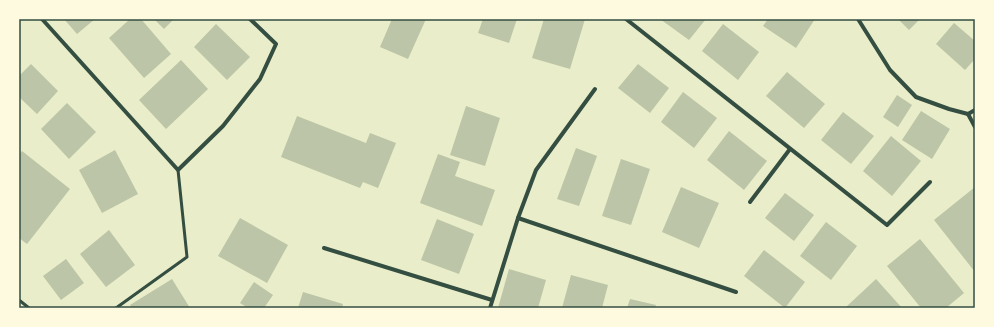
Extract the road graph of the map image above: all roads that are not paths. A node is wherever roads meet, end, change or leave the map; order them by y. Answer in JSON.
{"nodes":[{"id":1,"x":42,"y":19,"type":"edge"},
{"id":2,"x":250,"y":19,"type":"edge"},
{"id":3,"x":626,"y":19,"type":"edge"},
{"id":4,"x":858,"y":19,"type":"edge"},
{"id":5,"x":595,"y":89,"type":"dead end"},
{"id":6,"x":975,"y":110,"type":"edge"},
{"id":7,"x":968,"y":114,"type":"junction"},
{"id":8,"x":975,"y":127,"type":"edge"},
{"id":9,"x":790,"y":149,"type":"junction"},
{"id":10,"x":178,"y":170,"type":"junction"},
{"id":11,"x":930,"y":182,"type":"dead end"},
{"id":12,"x":750,"y":202,"type":"dead end"},
{"id":13,"x":518,"y":218,"type":"junction"},
{"id":14,"x":324,"y":248,"type":"dead end"},
{"id":15,"x":736,"y":292,"type":"dead end"},
{"id":16,"x":19,"y":300,"type":"edge"},
{"id":17,"x":492,"y":300,"type":"junction"},
{"id":18,"x":29,"y":308,"type":"edge"},
{"id":19,"x":116,"y":308,"type":"edge"},
{"id":20,"x":490,"y":308,"type":"edge"}],
"edges":[{"from":1,"to":10,"type":"street"},
{"from":2,"to":10,"type":"street"},
{"from":3,"to":9,"type":"street"},
{"from":4,"to":7,"type":"street"},
{"from":5,"to":13,"type":"street"},
{"from":6,"to":7,"type":"street"},
{"from":7,"to":8,"type":"street"},
{"from":9,"to":11,"type":"street"},
{"from":9,"to":12,"type":"street"},
{"from":10,"to":19,"type":"lane"},
{"from":13,"to":15,"type":"street"},
{"from":13,"to":17,"type":"street"},
{"from":14,"to":17,"type":"street"},
{"from":16,"to":18,"type":"lane"},
{"from":17,"to":20,"type":"street"}]}
